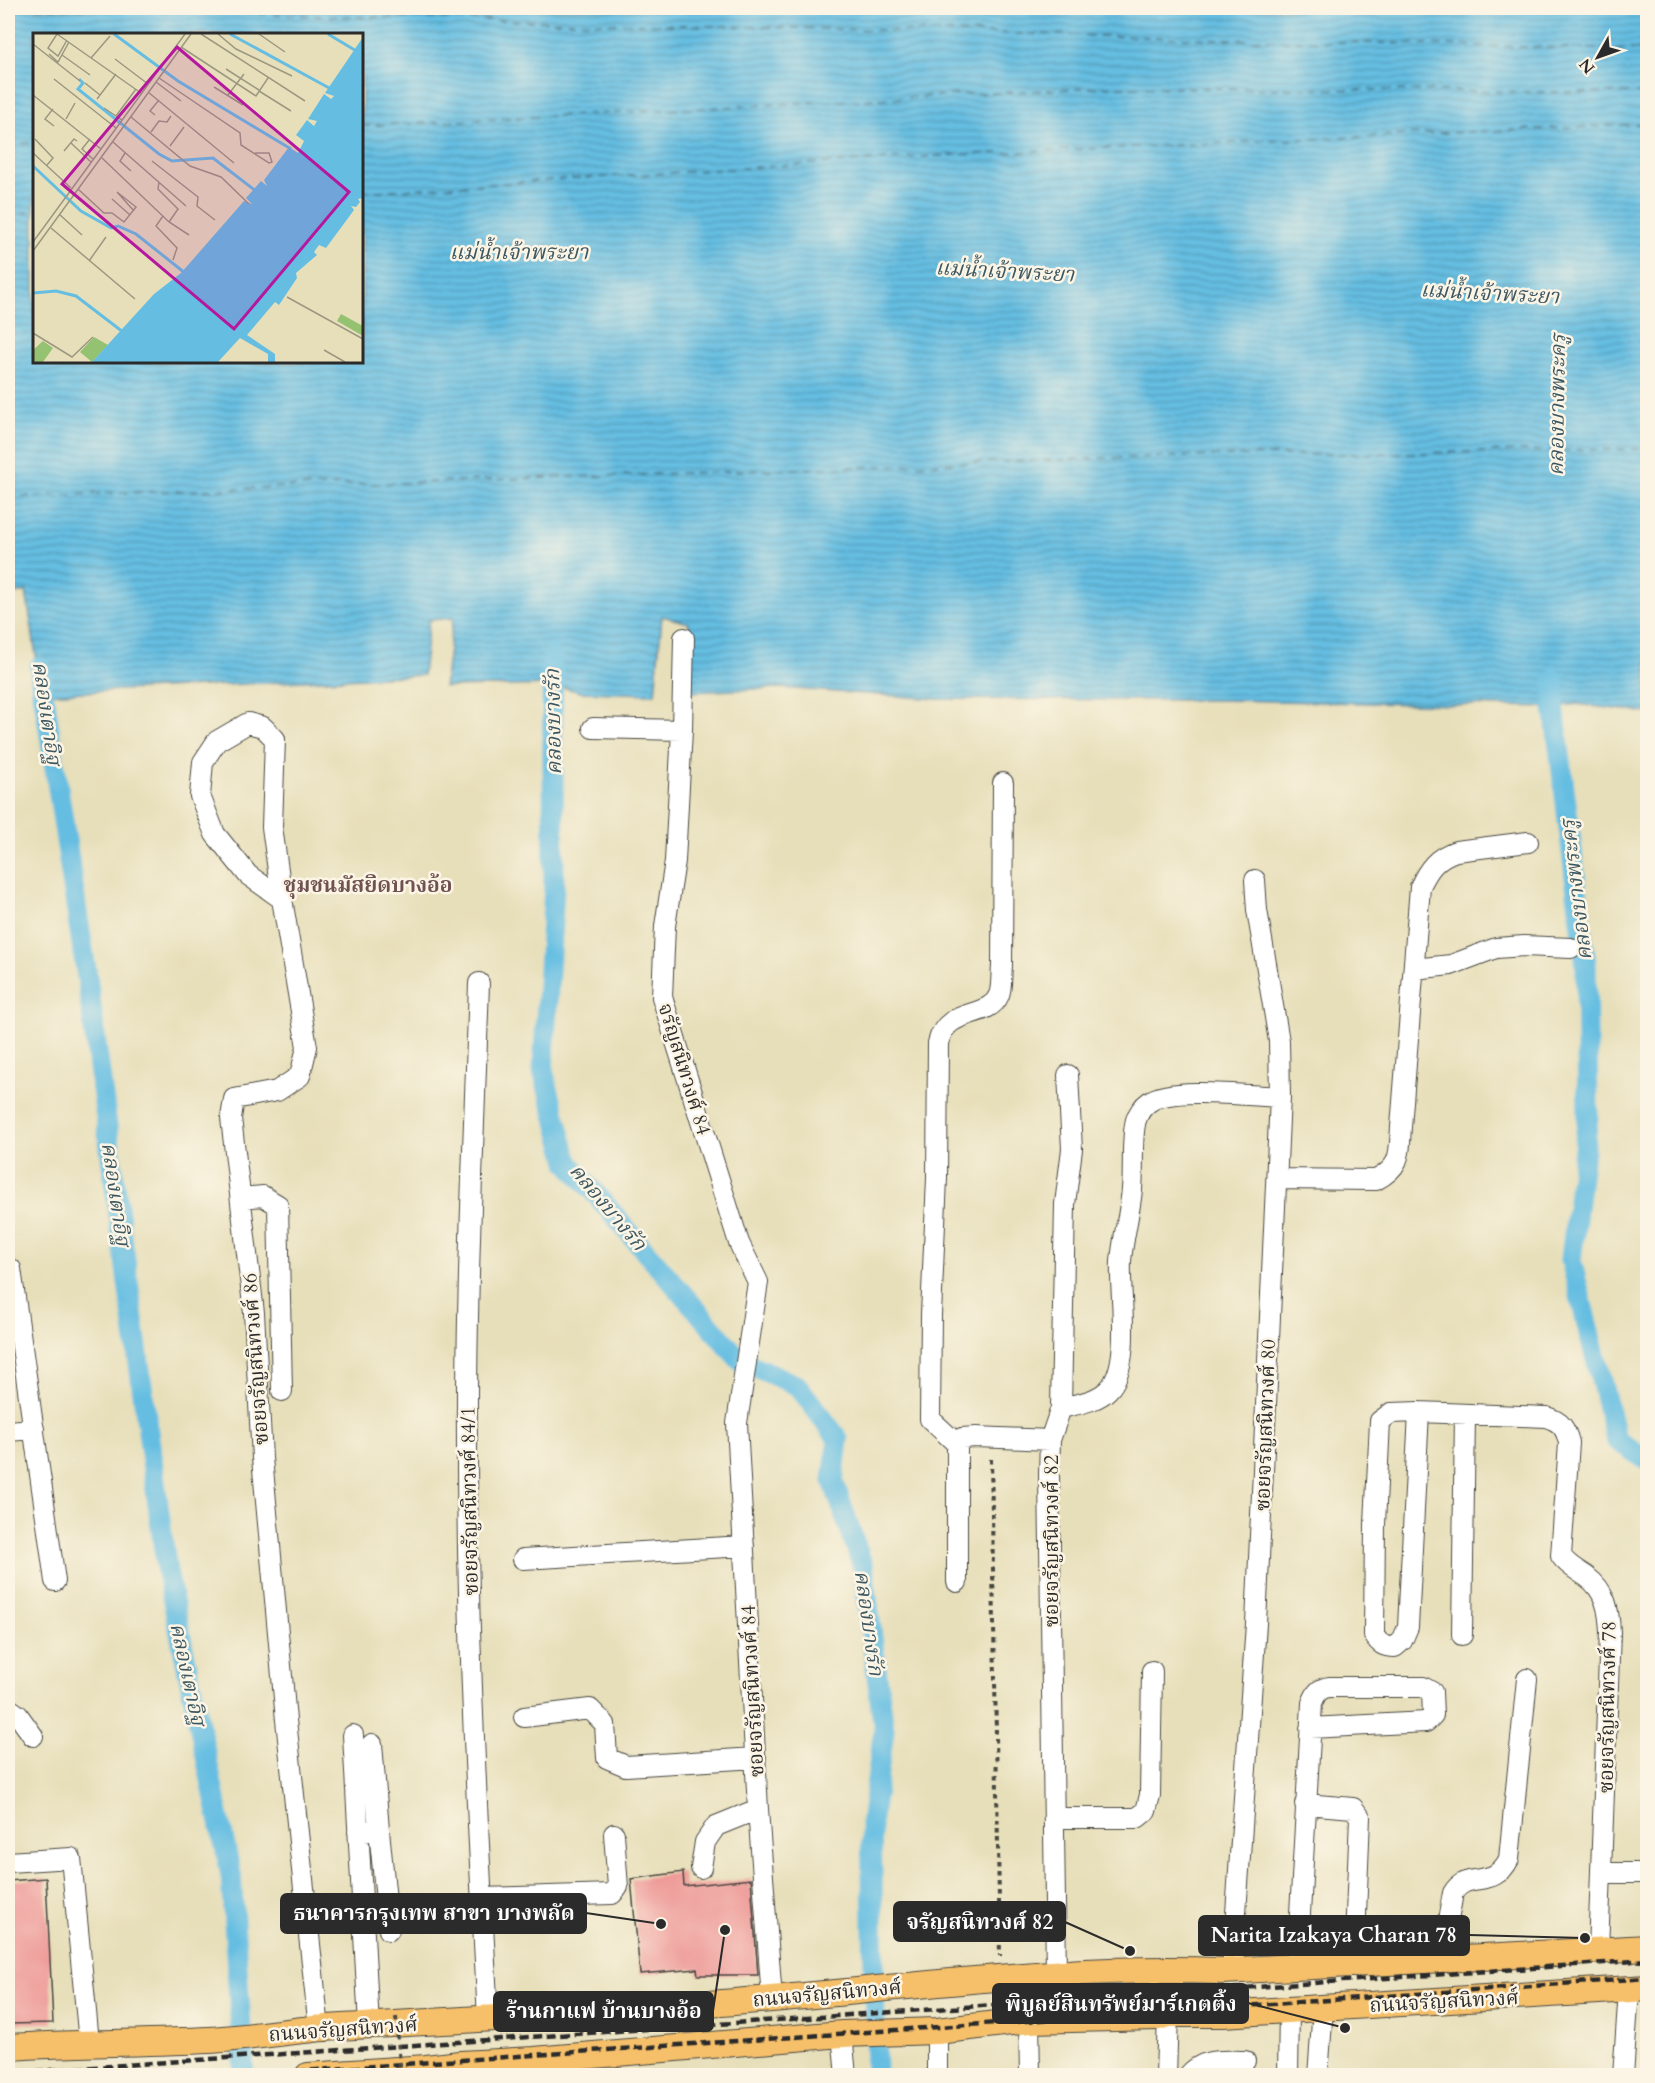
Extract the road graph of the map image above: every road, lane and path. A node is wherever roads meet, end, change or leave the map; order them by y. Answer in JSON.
{"nodes":[{"id":1,"x":684,"y":638,"type":"dead end"},
{"id":2,"x":593,"y":728,"type":"dead end"},
{"id":3,"x":682,"y":730,"type":"junction"},
{"id":4,"x":1003,"y":783,"type":"dead end"},
{"id":5,"x":1528,"y":843,"type":"dead end"},
{"id":6,"x":1255,"y":880,"type":"dead end"},
{"id":7,"x":282,"y":899,"type":"junction"},
{"id":8,"x":1570,"y":948,"type":"dead end"},
{"id":9,"x":1414,"y":969,"type":"junction"},
{"id":10,"x":480,"y":983,"type":"dead end"},
{"id":11,"x":1068,"y":1075,"type":"dead end"},
{"id":12,"x":1280,"y":1097,"type":"junction"},
{"id":13,"x":1277,"y":1179,"type":"junction"},
{"id":14,"x":241,"y":1198,"type":"junction"},
{"id":15,"x":11,"y":1269,"type":"dead end"},
{"id":16,"x":742,"y":1383,"type":"joint"},
{"id":17,"x":282,"y":1391,"type":"dead end"},
{"id":18,"x":1061,"y":1408,"type":"junction"},
{"id":19,"x":1419,"y":1412,"type":"junction"},
{"id":20,"x":1465,"y":1414,"type":"junction"},
{"id":21,"x":34,"y":1429,"type":"junction"},
{"id":22,"x":8,"y":1431,"type":"edge"},
{"id":23,"x":1050,"y":1440,"type":"junction"},
{"id":24,"x":957,"y":1444,"type":"junction"},
{"id":25,"x":991,"y":1459,"type":"dead end"},
{"id":26,"x":744,"y":1546,"type":"junction"},
{"id":27,"x":523,"y":1559,"type":"dead end"},
{"id":28,"x":55,"y":1581,"type":"dead end"},
{"id":29,"x":957,"y":1582,"type":"dead end"},
{"id":30,"x":1462,"y":1635,"type":"dead end"},
{"id":31,"x":1152,"y":1671,"type":"dead end"},
{"id":32,"x":1527,"y":1679,"type":"dead end"},
{"id":33,"x":8,"y":1708,"type":"edge"},
{"id":34,"x":524,"y":1717,"type":"dead end"},
{"id":35,"x":1310,"y":1728,"type":"junction"},
{"id":36,"x":353,"y":1735,"type":"dead end"},
{"id":37,"x":33,"y":1736,"type":"dead end"},
{"id":38,"x":372,"y":1744,"type":"dead end"},
{"id":39,"x":756,"y":1758,"type":"junction"},
{"id":40,"x":1305,"y":1804,"type":"junction"},
{"id":41,"x":758,"y":1809,"type":"junction"},
{"id":42,"x":1054,"y":1818,"type":"junction"},
{"id":43,"x":378,"y":1830,"type":"junction"},
{"id":44,"x":358,"y":1832,"type":"junction"},
{"id":45,"x":614,"y":1834,"type":"dead end"},
{"id":46,"x":8,"y":1862,"type":"edge"},
{"id":47,"x":701,"y":1868,"type":"dead end"},
{"id":48,"x":1647,"y":1873,"type":"edge"},
{"id":49,"x":1602,"y":1874,"type":"junction"},
{"id":50,"x":482,"y":1898,"type":"junction"},
{"id":51,"x":388,"y":1930,"type":"dead end"},
{"id":52,"x":1647,"y":1947,"type":"edge"},
{"id":53,"x":1599,"y":1951,"type":"junction"},
{"id":54,"x":1441,"y":1959,"type":"junction"},
{"id":55,"x":1354,"y":1964,"type":"junction"},
{"id":56,"x":1297,"y":1966,"type":"junction"},
{"id":57,"x":1232,"y":1971,"type":"junction"},
{"id":58,"x":1056,"y":1973,"type":"junction"},
{"id":59,"x":1001,"y":1978,"type":"junction"},
{"id":60,"x":1638,"y":1989,"type":"edge"},
{"id":61,"x":771,"y":1999,"type":"junction"},
{"id":62,"x":1323,"y":2008,"type":"junction"},
{"id":63,"x":1289,"y":2010,"type":"junction"},
{"id":64,"x":1168,"y":2014,"type":"junction"},
{"id":65,"x":396,"y":2017,"type":"dead end"},
{"id":66,"x":488,"y":2019,"type":"junction"},
{"id":67,"x":1029,"y":2020,"type":"junction"},
{"id":68,"x":369,"y":2026,"type":"junction"},
{"id":69,"x":319,"y":2029,"type":"junction"},
{"id":70,"x":937,"y":2031,"type":"junction"},
{"id":71,"x":842,"y":2034,"type":"junction"},
{"id":72,"x":89,"y":2042,"type":"junction"},
{"id":73,"x":8,"y":2047,"type":"edge"},
{"id":74,"x":1245,"y":2061,"type":"dead end"},
{"id":75,"x":535,"y":2068,"type":"edge"},
{"id":76,"x":426,"y":2072,"type":"edge"},
{"id":77,"x":308,"y":2076,"type":"edge"},
{"id":78,"x":401,"y":2076,"type":"edge"},
{"id":79,"x":846,"y":2076,"type":"edge"},
{"id":80,"x":938,"y":2076,"type":"edge"},
{"id":81,"x":1030,"y":2076,"type":"edge"},
{"id":82,"x":1166,"y":2076,"type":"edge"},
{"id":83,"x":1188,"y":2076,"type":"edge"},
{"id":84,"x":1288,"y":2076,"type":"edge"},
{"id":85,"x":1318,"y":2076,"type":"edge"},
{"id":86,"x":1623,"y":2076,"type":"edge"}],
"edges":[{"from":1,"to":3,"type":"street","name":"จรัญสนิทวงศ์ 84"},
{"from":2,"to":3,"type":"street"},
{"from":3,"to":16,"type":"street","name":"จรัญสนิทวงศ์ 84"},
{"from":4,"to":24,"type":"street"},
{"from":5,"to":9,"type":"street"},
{"from":6,"to":12,"type":"street","name":"ซอยจรัญสนิทวงศ์ 80"},
{"from":7,"to":7,"type":"street","name":"ซอยจรัญสนิทวงศ์ 86"},
{"from":7,"to":14,"type":"street","name":"ซอยจรัญสนิทวงศ์ 86"},
{"from":8,"to":9,"type":"street"},
{"from":9,"to":13,"type":"street"},
{"from":10,"to":50,"type":"street","name":"ซอยจรัญสนิทวงศ์ 84/1"},
{"from":11,"to":18,"type":"street","name":"ซอยจรัญสนิทวงศ์ 82"},
{"from":12,"to":13,"type":"street","name":"ซอยจรัญสนิทวงศ์ 80"},
{"from":12,"to":18,"type":"street"},
{"from":13,"to":57,"type":"street","name":"ซอยจรัญสนิทวงศ์ 80"},
{"from":14,"to":17,"type":"street"},
{"from":14,"to":69,"type":"street","name":"ซอยจรัญสนิทวงศ์ 86"},
{"from":15,"to":21,"type":"street"},
{"from":16,"to":26,"type":"street","name":"ซอยจรัญสนิทวงศ์ 84"},
{"from":18,"to":23,"type":"street","name":"ซอยจรัญสนิทวงศ์ 82"},
{"from":19,"to":19,"type":"street","name":"ซอยจรัญสนิทวงศ์ 78"},
{"from":19,"to":20,"type":"street","name":"ซอยจรัญสนิทวงศ์ 78"},
{"from":20,"to":30,"type":"street"},
{"from":20,"to":49,"type":"street","name":"ซอยจรัญสนิทวงศ์ 78"},
{"from":21,"to":22,"type":"street"},
{"from":21,"to":28,"type":"street"},
{"from":23,"to":24,"type":"street"},
{"from":23,"to":42,"type":"street","name":"ซอยจรัญสนิทวงศ์ 82"},
{"from":24,"to":29,"type":"street"},
{"from":25,"to":59,"type":"path"},
{"from":26,"to":27,"type":"street"},
{"from":26,"to":39,"type":"street","name":"ซอยจรัญสนิทวงศ์ 84"},
{"from":31,"to":42,"type":"street"},
{"from":32,"to":54,"type":"street"},
{"from":33,"to":37,"type":"street"},
{"from":34,"to":39,"type":"street"},
{"from":35,"to":35,"type":"street"},
{"from":35,"to":40,"type":"street"},
{"from":36,"to":44,"type":"street"},
{"from":38,"to":43,"type":"street"},
{"from":39,"to":41,"type":"street","name":"ซอยจรัญสนิทวงศ์ 84"},
{"from":40,"to":55,"type":"street"},
{"from":40,"to":56,"type":"street"},
{"from":41,"to":47,"type":"street"},
{"from":41,"to":61,"type":"street","name":"ซอยจรัญสนิทวงศ์ 84"},
{"from":42,"to":58,"type":"street","name":"ซอยจรัญสนิทวงศ์ 82"},
{"from":43,"to":44,"type":"street"},
{"from":43,"to":51,"type":"street"},
{"from":44,"to":68,"type":"street"},
{"from":45,"to":50,"type":"street"},
{"from":46,"to":72,"type":"street"},
{"from":48,"to":49,"type":"street"},
{"from":49,"to":53,"type":"street","name":"ซอยจรัญสนิทวงศ์ 78"},
{"from":50,"to":66,"type":"street","name":"ซอยจรัญสนิทวงศ์ 84/1"},
{"from":52,"to":53,"type":"main road","name":"ถนนจรัญสนิทวงศ์"},
{"from":53,"to":54,"type":"main road","name":"ถนนจรัญสนิทวงศ์"},
{"from":54,"to":55,"type":"main road","name":"ถนนจรัญสนิทวงศ์"},
{"from":55,"to":56,"type":"main road","name":"ถนนจรัญสนิทวงศ์"},
{"from":56,"to":57,"type":"main road","name":"ถนนจรัญสนิทวงศ์"},
{"from":57,"to":58,"type":"main road","name":"ถนนจรัญสนิทวงศ์"},
{"from":58,"to":59,"type":"main road","name":"ถนนจรัญสนิทวงศ์"},
{"from":59,"to":61,"type":"main road","name":"ถนนจรัญสนิทวงศ์"},
{"from":60,"to":62,"type":"main road","name":"ถนนจรัญสนิทวงศ์"},
{"from":60,"to":86,"type":"street"},
{"from":61,"to":66,"type":"main road","name":"ถนนจรัญสนิทวงศ์"},
{"from":62,"to":63,"type":"main road","name":"ถนนจรัญสนิทวงศ์"},
{"from":62,"to":85,"type":"street"},
{"from":63,"to":64,"type":"main road","name":"ถนนจรัญสนิทวงศ์"},
{"from":63,"to":84,"type":"street"},
{"from":64,"to":67,"type":"main road","name":"ถนนจรัญสนิทวงศ์"},
{"from":64,"to":82,"type":"street"},
{"from":65,"to":78,"type":"path","bridge":true},
{"from":66,"to":68,"type":"main road","name":"ถนนจรัญสนิทวงศ์"},
{"from":67,"to":70,"type":"main road","name":"ถนนจรัญสนิทวงศ์"},
{"from":67,"to":81,"type":"street"},
{"from":68,"to":69,"type":"main road","name":"ถนนจรัญสนิทวงศ์"},
{"from":69,"to":72,"type":"main road","name":"ถนนจรัญสนิทวงศ์"},
{"from":70,"to":71,"type":"main road","name":"ถนนจรัญสนิทวงศ์"},
{"from":70,"to":80,"type":"street"},
{"from":71,"to":75,"type":"main road","name":"ถนนจรัญสนิทวงศ์"},
{"from":71,"to":79,"type":"street"},
{"from":72,"to":73,"type":"main road","name":"ถนนจรัญสนิทวงศ์"},
{"from":74,"to":83,"type":"street"},
{"from":75,"to":76,"type":"main road","name":"ถนนจรัญสนิทวงศ์"},
{"from":76,"to":77,"type":"main road","name":"ถนนจรัญสนิทวงศ์"}]}
